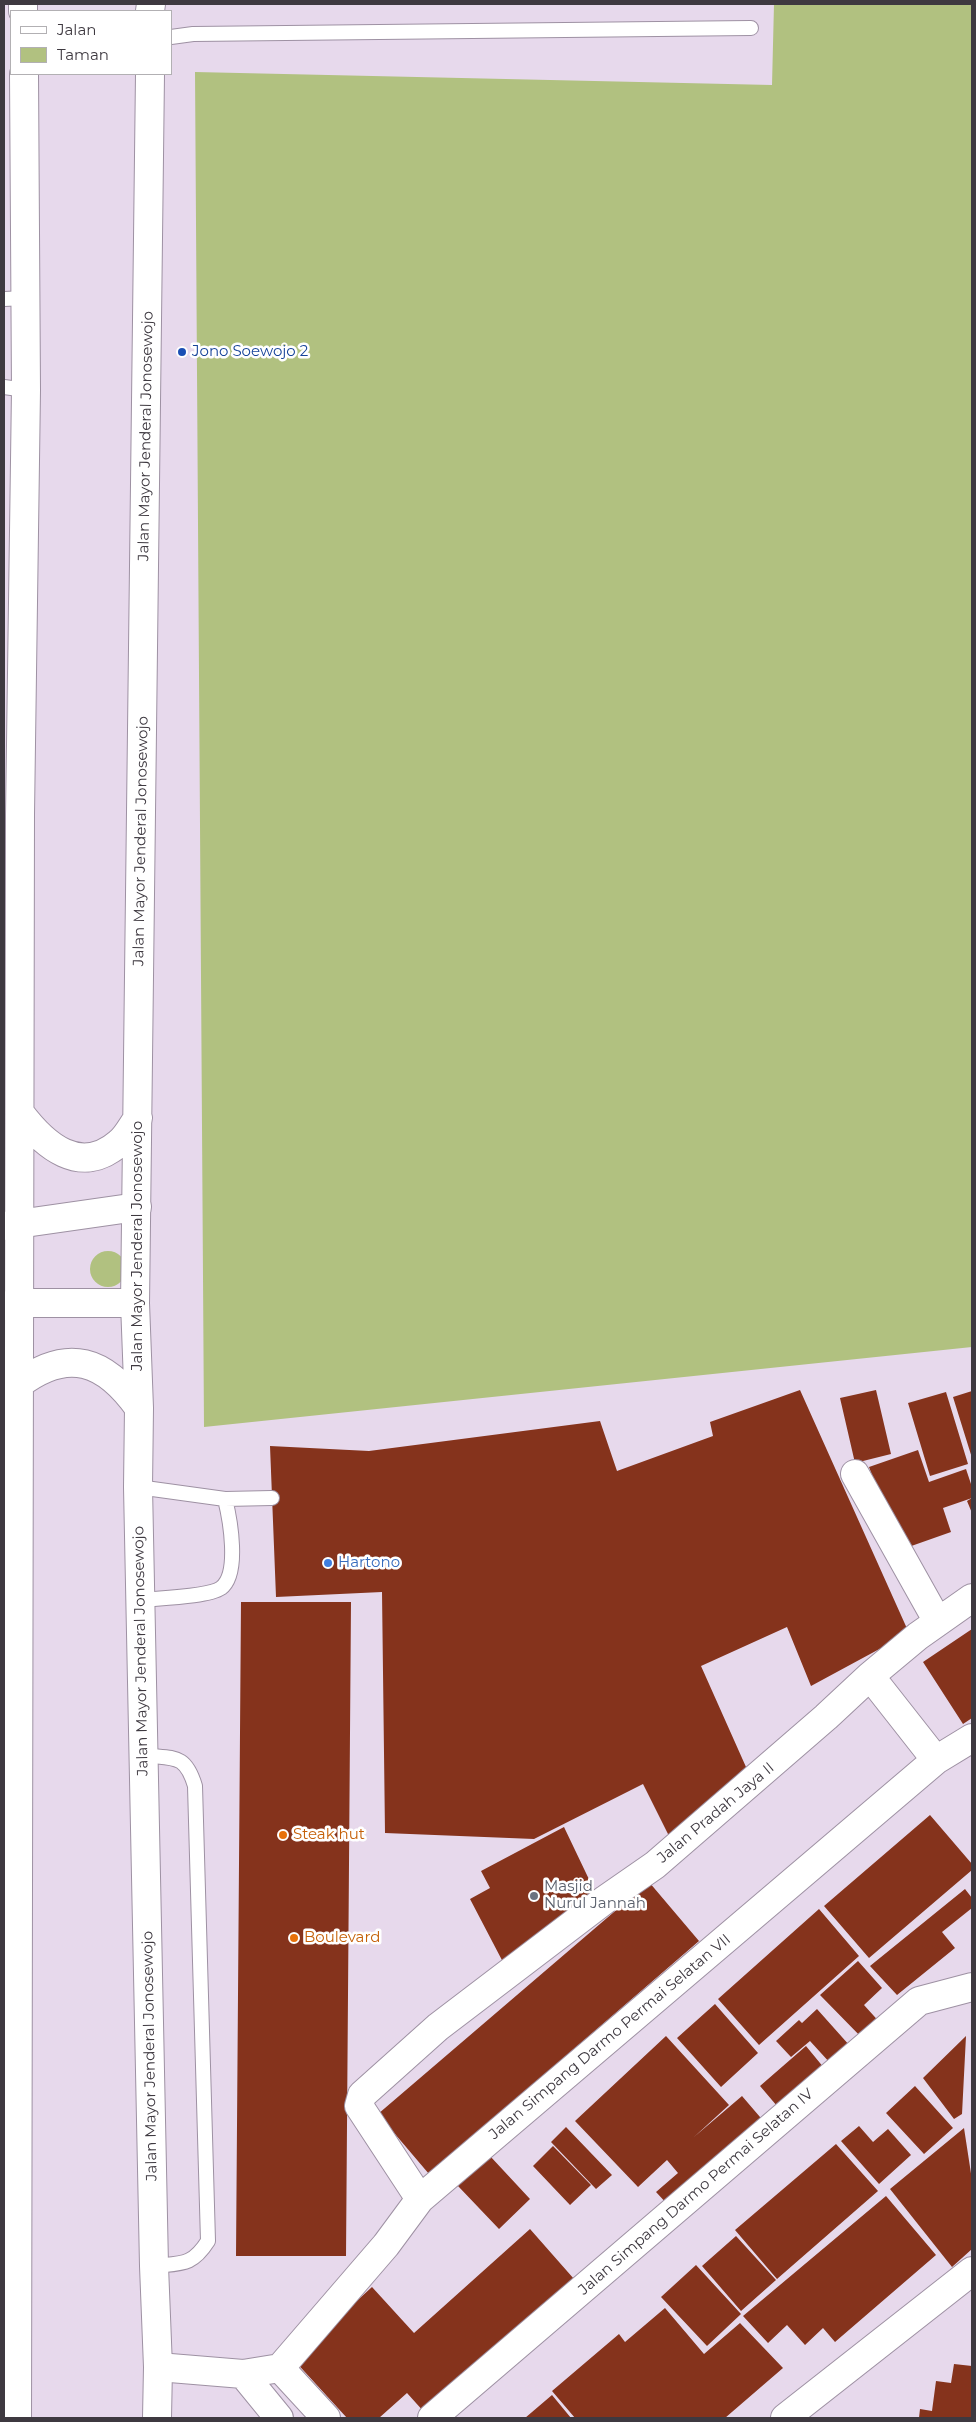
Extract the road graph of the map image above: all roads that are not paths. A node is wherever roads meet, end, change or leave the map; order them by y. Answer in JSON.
{"nodes":[{"id":1,"x":751,"y":28,"type":"dead end"},
{"id":2,"x":172,"y":37,"type":"edge"},
{"id":3,"x":24,"y":75,"type":"edge"},
{"id":4,"x":150,"y":75,"type":"edge"},
{"id":5,"x":15,"y":299,"type":"edge"},
{"id":6,"x":15,"y":388,"type":"edge"},
{"id":7,"x":12,"y":814,"type":"edge"},
{"id":8,"x":20,"y":1112,"type":"junction"},
{"id":9,"x":138,"y":1118,"type":"junction"},
{"id":10,"x":137,"y":1207,"type":"junction"},
{"id":11,"x":12,"y":1224,"type":"edge"},
{"id":12,"x":135,"y":1303,"type":"junction"},
{"id":13,"x":11,"y":1305,"type":"edge"},
{"id":14,"x":18,"y":1384,"type":"junction"},
{"id":15,"x":139,"y":1408,"type":"junction"},
{"id":16,"x":855,"y":1474,"type":"dead end"},
{"id":17,"x":138,"y":1488,"type":"junction"},
{"id":18,"x":272,"y":1498,"type":"dead end"},
{"id":19,"x":225,"y":1499,"type":"junction"},
{"id":20,"x":972,"y":1598,"type":"edge"},
{"id":21,"x":140,"y":1600,"type":"junction"},
{"id":22,"x":938,"y":1622,"type":"junction"},
{"id":23,"x":870,"y":1676,"type":"junction"},
{"id":24,"x":972,"y":1738,"type":"edge"},
{"id":25,"x":144,"y":1755,"type":"junction"},
{"id":26,"x":936,"y":1760,"type":"junction"},
{"id":27,"x":972,"y":1987,"type":"edge"},
{"id":28,"x":11,"y":2011,"type":"edge"},
{"id":29,"x":11,"y":2053,"type":"edge"},
{"id":30,"x":420,"y":2199,"type":"junction"},
{"id":31,"x":154,"y":2266,"type":"junction"},
{"id":32,"x":972,"y":2271,"type":"edge"},
{"id":33,"x":158,"y":2367,"type":"junction"},
{"id":34,"x":280,"y":2368,"type":"junction"},
{"id":35,"x":10,"y":2369,"type":"edge"},
{"id":36,"x":243,"y":2374,"type":"junction"},
{"id":37,"x":16,"y":2418,"type":"edge"},
{"id":38,"x":157,"y":2418,"type":"edge"},
{"id":39,"x":279,"y":2418,"type":"edge"},
{"id":40,"x":326,"y":2418,"type":"edge"},
{"id":41,"x":432,"y":2418,"type":"edge"},
{"id":42,"x":785,"y":2418,"type":"edge"}],
"edges":[{"from":1,"to":2,"type":"lane"},
{"from":3,"to":5,"type":"main road"},
{"from":4,"to":9,"type":"main road","name":"Jalan Mayor Jenderal Jonosewojo"},
{"from":5,"to":6,"type":"main road"},
{"from":6,"to":7,"type":"main road"},
{"from":7,"to":8,"type":"main road"},
{"from":8,"to":9,"type":"main road"},
{"from":8,"to":11,"type":"main road"},
{"from":9,"to":10,"type":"main road","name":"Jalan Mayor Jenderal Jonosewojo"},
{"from":10,"to":11,"type":"main road"},
{"from":10,"to":12,"type":"main road","name":"Jalan Mayor Jenderal Jonosewojo"},
{"from":11,"to":13,"type":"main road"},
{"from":12,"to":13,"type":"main road"},
{"from":12,"to":15,"type":"main road","name":"Jalan Mayor Jenderal Jonosewojo"},
{"from":13,"to":14,"type":"main road"},
{"from":14,"to":15,"type":"main road"},
{"from":14,"to":28,"type":"main road"},
{"from":15,"to":17,"type":"main road","name":"Jalan Mayor Jenderal Jonosewojo"},
{"from":16,"to":22,"type":"main road"},
{"from":17,"to":19,"type":"lane"},
{"from":17,"to":21,"type":"main road","name":"Jalan Mayor Jenderal Jonosewojo"},
{"from":18,"to":19,"type":"lane"},
{"from":19,"to":21,"type":"lane"},
{"from":20,"to":22,"type":"main road","name":"Jalan Pradah Jaya II"},
{"from":21,"to":25,"type":"main road","name":"Jalan Mayor Jenderal Jonosewojo"},
{"from":22,"to":23,"type":"main road","name":"Jalan Pradah Jaya II"},
{"from":23,"to":26,"type":"main road"},
{"from":23,"to":30,"type":"main road","name":"Jalan Pradah Jaya II"},
{"from":24,"to":26,"type":"main road","name":"Jalan Simpang Darmo Permai Selatan VII"},
{"from":25,"to":31,"type":"main road","name":"Jalan Mayor Jenderal Jonosewojo"},
{"from":25,"to":31,"type":"lane"},
{"from":26,"to":30,"type":"main road","name":"Jalan Simpang Darmo Permai Selatan VII"},
{"from":27,"to":41,"type":"main road","name":"Jalan Simpang Darmo Permai Selatan IV"},
{"from":28,"to":29,"type":"main road"},
{"from":29,"to":35,"type":"main road"},
{"from":30,"to":34,"type":"main road","name":"Jalan Simpang Darmo Permai Selatan VII"},
{"from":31,"to":33,"type":"main road","name":"Jalan Mayor Jenderal Jonosewojo"},
{"from":32,"to":42,"type":"main road"},
{"from":33,"to":36,"type":"main road"},
{"from":33,"to":38,"type":"main road","name":"Jalan Mayor Jenderal Jonosewojo"},
{"from":34,"to":36,"type":"main road"},
{"from":34,"to":40,"type":"main road"},
{"from":35,"to":37,"type":"main road"},
{"from":36,"to":39,"type":"main road"}]}
